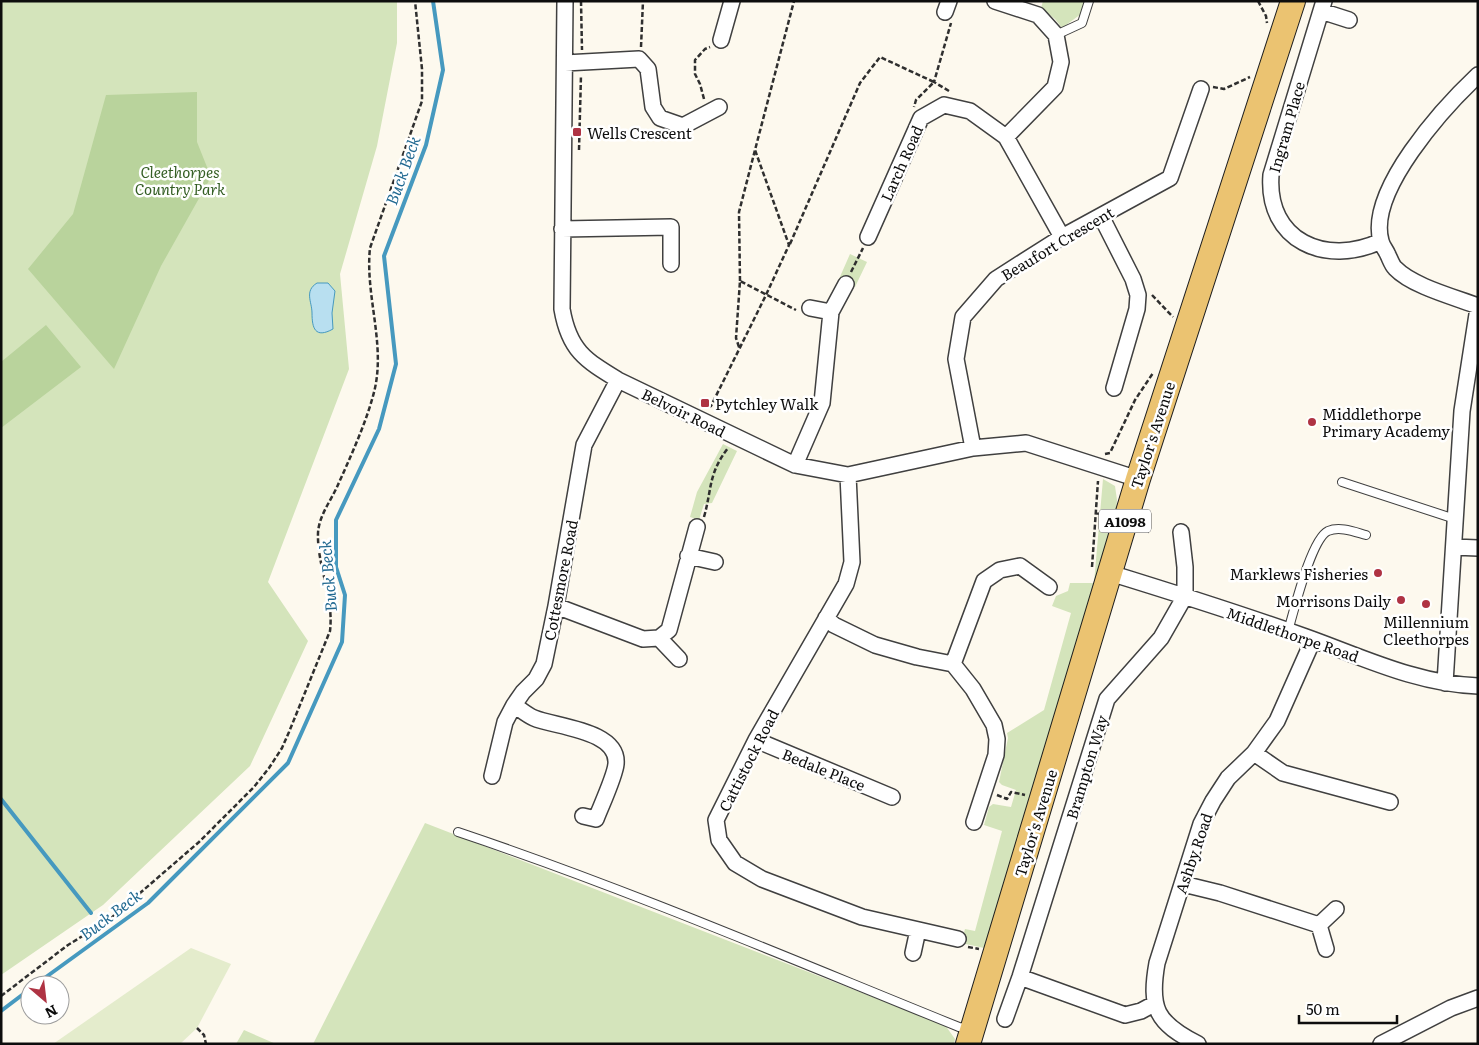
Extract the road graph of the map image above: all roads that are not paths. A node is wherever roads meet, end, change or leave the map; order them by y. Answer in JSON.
{"nodes":[{"id":1,"x":565,"y":1,"type":"edge"},
{"id":2,"x":732,"y":1,"type":"edge"},
{"id":3,"x":995,"y":1,"type":"edge"},
{"id":4,"x":1089,"y":1,"type":"edge"},
{"id":5,"x":1293,"y":1,"type":"edge"},
{"id":6,"x":1322,"y":6,"type":"edge"},
{"id":7,"x":1349,"y":20,"type":"dead end"},
{"id":8,"x":1056,"y":35,"type":"junction"},
{"id":9,"x":721,"y":40,"type":"road end"},
{"id":10,"x":564,"y":64,"type":"junction"},
{"id":11,"x":1478,"y":75,"type":"edge"},
{"id":12,"x":1201,"y":89,"type":"road end"},
{"id":13,"x":713,"y":110,"type":"road end"},
{"id":14,"x":1006,"y":137,"type":"junction"},
{"id":15,"x":1102,"y":216,"type":"junction"},
{"id":16,"x":562,"y":229,"type":"junction"},
{"id":17,"x":868,"y":237,"type":"road end"},
{"id":18,"x":1062,"y":237,"type":"junction"},
{"id":19,"x":1381,"y":241,"type":"junction"},
{"id":20,"x":671,"y":264,"type":"dead end"},
{"id":21,"x":846,"y":284,"type":"road end"},
{"id":22,"x":1478,"y":307,"type":"edge"},
{"id":23,"x":810,"y":308,"type":"road end"},
{"id":24,"x":831,"y":312,"type":"junction"},
{"id":25,"x":618,"y":380,"type":"junction"},
{"id":26,"x":1114,"y":388,"type":"dead end"},
{"id":27,"x":973,"y":448,"type":"junction"},
{"id":28,"x":795,"y":465,"type":"junction"},
{"id":29,"x":848,"y":475,"type":"junction"},
{"id":30,"x":1138,"y":479,"type":"junction"},
{"id":31,"x":1342,"y":482,"type":"dead end"},
{"id":32,"x":1455,"y":520,"type":"junction"},
{"id":33,"x":696,"y":527,"type":"road end"},
{"id":34,"x":1180,"y":532,"type":"dead end"},
{"id":35,"x":1366,"y":535,"type":"dead end"},
{"id":36,"x":1454,"y":547,"type":"junction"},
{"id":37,"x":1478,"y":548,"type":"edge"},
{"id":38,"x":688,"y":556,"type":"junction"},
{"id":39,"x":715,"y":562,"type":"dead end"},
{"id":40,"x":1110,"y":573,"type":"junction"},
{"id":41,"x":1049,"y":587,"type":"dead end"},
{"id":42,"x":1185,"y":596,"type":"junction"},
{"id":43,"x":556,"y":606,"type":"junction"},
{"id":44,"x":826,"y":618,"type":"junction"},
{"id":45,"x":1288,"y":631,"type":"junction"},
{"id":46,"x":659,"y":638,"type":"junction"},
{"id":47,"x":1313,"y":640,"type":"junction"},
{"id":48,"x":679,"y":659,"type":"dead end"},
{"id":49,"x":953,"y":664,"type":"junction"},
{"id":50,"x":1445,"y":683,"type":"junction"},
{"id":51,"x":1478,"y":686,"type":"edge"},
{"id":52,"x":514,"y":705,"type":"junction"},
{"id":53,"x":756,"y":740,"type":"junction"},
{"id":54,"x":1254,"y":753,"type":"junction"},
{"id":55,"x":492,"y":776,"type":"dead end"},
{"id":56,"x":892,"y":797,"type":"dead end"},
{"id":57,"x":1390,"y":802,"type":"dead end"},
{"id":58,"x":583,"y":816,"type":"dead end"},
{"id":59,"x":974,"y":822,"type":"dead end"},
{"id":60,"x":458,"y":832,"type":"dead end"},
{"id":61,"x":1183,"y":884,"type":"junction"},
{"id":62,"x":1336,"y":909,"type":"dead end"},
{"id":63,"x":1319,"y":925,"type":"junction"},
{"id":64,"x":918,"y":930,"type":"junction"},
{"id":65,"x":958,"y":939,"type":"dead end"},
{"id":66,"x":1326,"y":949,"type":"dead end"},
{"id":67,"x":913,"y":952,"type":"dead end"},
{"id":68,"x":1020,"y":977,"type":"junction"},
{"id":69,"x":1478,"y":998,"type":"edge"},
{"id":70,"x":1154,"y":1004,"type":"junction"},
{"id":71,"x":1005,"y":1019,"type":"dead end"},
{"id":72,"x":970,"y":1037,"type":"edge"},
{"id":73,"x":1198,"y":1044,"type":"edge"},
{"id":74,"x":1381,"y":1044,"type":"edge"}],
"edges":[{"from":1,"to":10,"type":"street","name":"Belvoir Road"},
{"from":2,"to":9,"type":"street"},
{"from":3,"to":8,"type":"street"},
{"from":4,"to":8,"type":"lane"},
{"from":5,"to":30,"type":"main road","name":"Taylor's Avenue","number":"A1098"},
{"from":6,"to":7,"type":"street","name":"Ingram Place"},
{"from":6,"to":19,"type":"street","name":"Ingram Place"},
{"from":8,"to":14,"type":"street"},
{"from":10,"to":13,"type":"street"},
{"from":10,"to":16,"type":"street","name":"Belvoir Road"},
{"from":11,"to":19,"type":"street"},
{"from":12,"to":15,"type":"street","name":"Beaufort Crescent"},
{"from":14,"to":17,"type":"street","name":"Larch Road"},
{"from":14,"to":18,"type":"street","name":"Larch Road"},
{"from":15,"to":18,"type":"street","name":"Beaufort Crescent"},
{"from":15,"to":26,"type":"street"},
{"from":16,"to":20,"type":"street"},
{"from":16,"to":25,"type":"street","name":"Belvoir Road"},
{"from":18,"to":27,"type":"street","name":"Beaufort Crescent"},
{"from":19,"to":22,"type":"street"},
{"from":21,"to":24,"type":"street"},
{"from":22,"to":32,"type":"street"},
{"from":23,"to":24,"type":"street"},
{"from":24,"to":28,"type":"street"},
{"from":25,"to":28,"type":"street","name":"Belvoir Road"},
{"from":25,"to":43,"type":"street","name":"Cottesmore Road"},
{"from":27,"to":29,"type":"street","name":"Belvoir Road"},
{"from":27,"to":30,"type":"street","name":"Belvoir Road"},
{"from":28,"to":29,"type":"street","name":"Belvoir Road"},
{"from":29,"to":44,"type":"street","name":"Cattistock Road"},
{"from":30,"to":40,"type":"main road","name":"Taylor's Avenue","number":"A1098"},
{"from":31,"to":32,"type":"lane"},
{"from":32,"to":36,"type":"street"},
{"from":33,"to":38,"type":"street"},
{"from":34,"to":42,"type":"street","name":"Brampton Way"},
{"from":35,"to":45,"type":"lane"},
{"from":36,"to":37,"type":"street"},
{"from":36,"to":50,"type":"street"},
{"from":38,"to":39,"type":"street"},
{"from":38,"to":46,"type":"street"},
{"from":40,"to":42,"type":"street","name":"Middlethorpe Road"},
{"from":40,"to":72,"type":"main road","name":"Taylor's Avenue","number":"A1098"},
{"from":41,"to":49,"type":"street"},
{"from":42,"to":45,"type":"street","name":"Middlethorpe Road"},
{"from":42,"to":68,"type":"street","name":"Brampton Way"},
{"from":43,"to":46,"type":"street"},
{"from":43,"to":52,"type":"street","name":"Cottesmore Road"},
{"from":44,"to":49,"type":"street"},
{"from":44,"to":53,"type":"street","name":"Cattistock Road"},
{"from":45,"to":47,"type":"street","name":"Middlethorpe Road"},
{"from":46,"to":48,"type":"street"},
{"from":47,"to":50,"type":"street","name":"Middlethorpe Road"},
{"from":47,"to":54,"type":"street","name":"Ashby Road"},
{"from":49,"to":59,"type":"street"},
{"from":50,"to":51,"type":"street","name":"Middlethorpe Road"},
{"from":52,"to":55,"type":"street","name":"Cottesmore Road"},
{"from":52,"to":58,"type":"street"},
{"from":53,"to":56,"type":"street","name":"Bedale Place"},
{"from":53,"to":64,"type":"street","name":"Cattistock Road"},
{"from":54,"to":57,"type":"street"},
{"from":54,"to":61,"type":"street","name":"Ashby Road"},
{"from":60,"to":72,"type":"lane"},
{"from":61,"to":63,"type":"street"},
{"from":61,"to":70,"type":"street","name":"Ashby Road"},
{"from":62,"to":63,"type":"street"},
{"from":63,"to":66,"type":"street"},
{"from":64,"to":65,"type":"street","name":"Cattistock Road"},
{"from":64,"to":67,"type":"street"},
{"from":68,"to":70,"type":"street"},
{"from":68,"to":71,"type":"street","name":"Brampton Way"},
{"from":69,"to":74,"type":"street"},
{"from":70,"to":73,"type":"street"}]}
